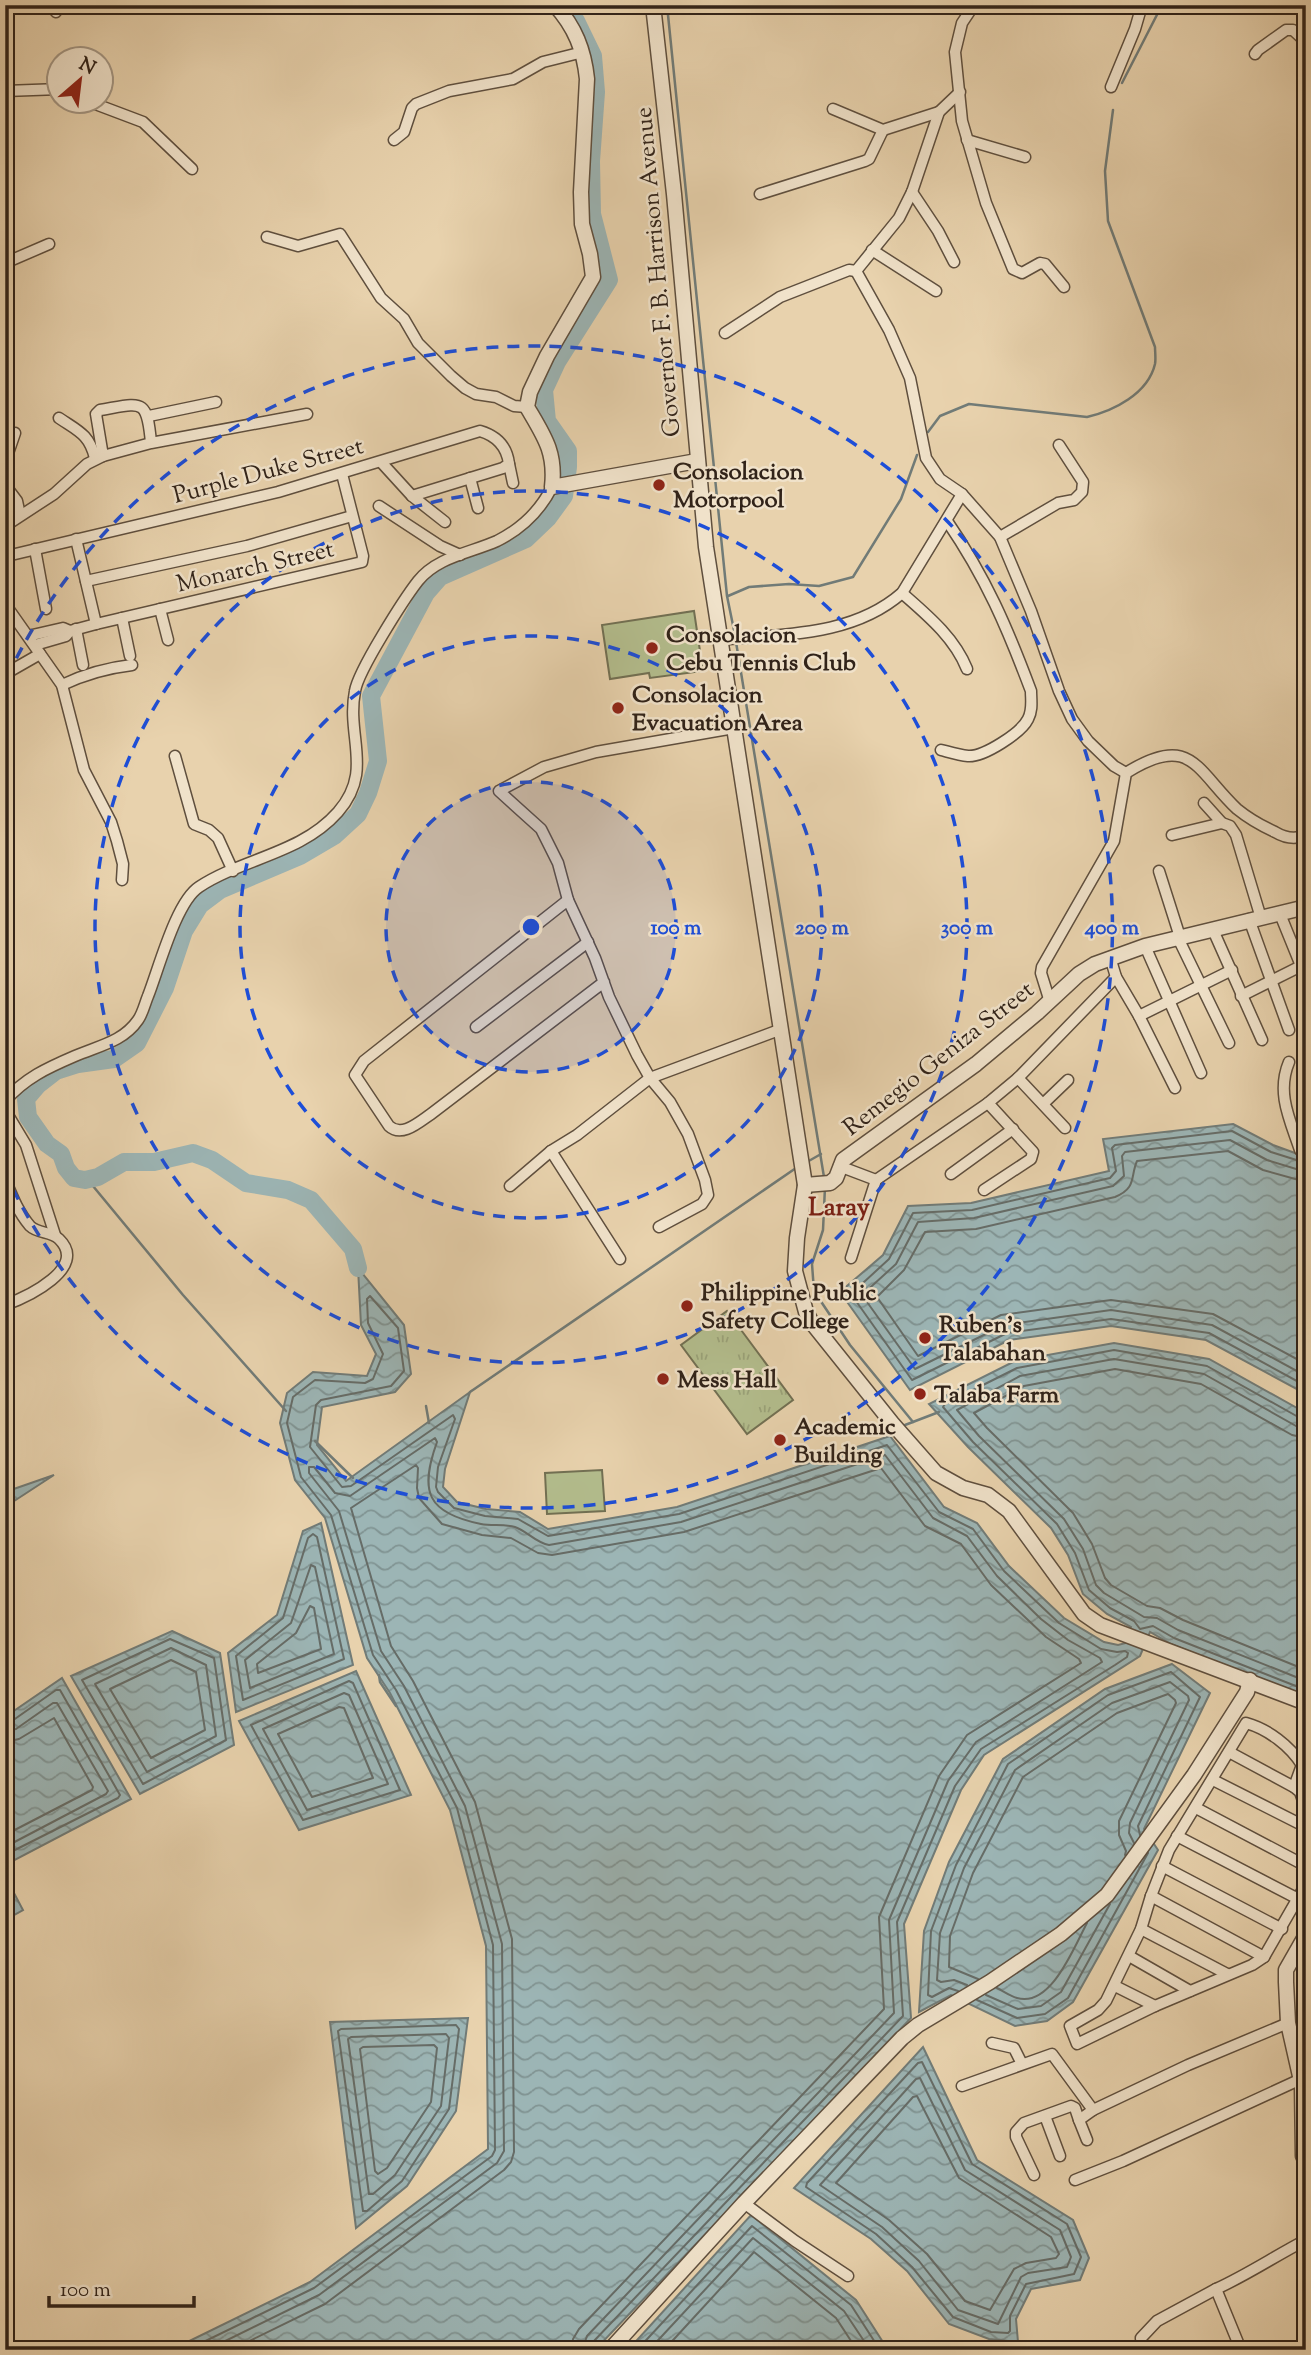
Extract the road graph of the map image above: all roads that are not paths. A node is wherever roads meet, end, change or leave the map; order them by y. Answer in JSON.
{"nodes":[{"id":1,"x":555,"y":5,"type":"edge"},
{"id":2,"x":653,"y":5,"type":"edge"},
{"id":3,"x":974,"y":5,"type":"edge"},
{"id":4,"x":1142,"y":5,"type":"edge"},
{"id":5,"x":1306,"y":42,"type":"edge"},
{"id":6,"x":583,"y":52,"type":"junction"},
{"id":7,"x":1255,"y":54,"type":"dead end"},
{"id":8,"x":1111,"y":87,"type":"dead end"},
{"id":9,"x":46,"y":90,"type":"edge"},
{"id":10,"x":5,"y":91,"type":"edge"},
{"id":11,"x":960,"y":92,"type":"junction"},
{"id":12,"x":833,"y":108,"type":"dead end"},
{"id":13,"x":116,"y":112,"type":"edge"},
{"id":14,"x":939,"y":112,"type":"junction"},
{"id":15,"x":883,"y":130,"type":"junction"},
{"id":16,"x":394,"y":140,"type":"dead end"},
{"id":17,"x":967,"y":140,"type":"junction"},
{"id":18,"x":1025,"y":157,"type":"dead end"},
{"id":19,"x":192,"y":169,"type":"dead end"},
{"id":20,"x":912,"y":192,"type":"junction"},
{"id":21,"x":760,"y":194,"type":"dead end"},
{"id":22,"x":267,"y":237,"type":"dead end"},
{"id":23,"x":49,"y":244,"type":"dead end"},
{"id":24,"x":872,"y":250,"type":"junction"},
{"id":25,"x":954,"y":262,"type":"dead end"},
{"id":26,"x":5,"y":263,"type":"edge"},
{"id":27,"x":856,"y":271,"type":"junction"},
{"id":28,"x":1064,"y":287,"type":"dead end"},
{"id":29,"x":936,"y":291,"type":"dead end"},
{"id":30,"x":724,"y":333,"type":"dead end"},
{"id":31,"x":216,"y":402,"type":"dead end"},
{"id":32,"x":527,"y":407,"type":"junction"},
{"id":33,"x":307,"y":414,"type":"dead end"},
{"id":34,"x":149,"y":416,"type":"junction"},
{"id":35,"x":59,"y":418,"type":"dead end"},
{"id":36,"x":15,"y":433,"type":"dead end"},
{"id":37,"x":151,"y":443,"type":"junction"},
{"id":38,"x":1059,"y":445,"type":"dead end"},
{"id":39,"x":99,"y":457,"type":"junction"},
{"id":40,"x":697,"y":460,"type":"junction"},
{"id":41,"x":5,"y":462,"type":"edge"},
{"id":42,"x":381,"y":462,"type":"junction"},
{"id":43,"x":506,"y":466,"type":"junction"},
{"id":44,"x":342,"y":474,"type":"junction"},
{"id":45,"x":470,"y":478,"type":"junction"},
{"id":46,"x":513,"y":483,"type":"dead end"},
{"id":47,"x":5,"y":485,"type":"edge"},
{"id":48,"x":561,"y":485,"type":"junction"},
{"id":49,"x":962,"y":494,"type":"junction"},
{"id":50,"x":412,"y":496,"type":"junction"},
{"id":51,"x":379,"y":506,"type":"dead end"},
{"id":52,"x":478,"y":508,"type":"dead end"},
{"id":53,"x":20,"y":515,"type":"junction"},
{"id":54,"x":352,"y":516,"type":"junction"},
{"id":55,"x":947,"y":521,"type":"junction"},
{"id":56,"x":445,"y":522,"type":"dead end"},
{"id":57,"x":5,"y":526,"type":"edge"},
{"id":58,"x":1000,"y":537,"type":"junction"},
{"id":59,"x":76,"y":539,"type":"junction"},
{"id":60,"x":34,"y":549,"type":"junction"},
{"id":61,"x":11,"y":555,"type":"dead end"},
{"id":62,"x":460,"y":555,"type":"junction"},
{"id":63,"x":86,"y":581,"type":"junction"},
{"id":64,"x":902,"y":593,"type":"junction"},
{"id":65,"x":5,"y":604,"type":"edge"},
{"id":66,"x":46,"y":609,"type":"dead end"},
{"id":67,"x":160,"y":609,"type":"junction"},
{"id":68,"x":122,"y":618,"type":"junction"},
{"id":69,"x":96,"y":624,"type":"junction"},
{"id":70,"x":73,"y":630,"type":"junction"},
{"id":71,"x":731,"y":639,"type":"junction"},
{"id":72,"x":169,"y":640,"type":"dead end"},
{"id":73,"x":34,"y":645,"type":"junction"},
{"id":74,"x":83,"y":665,"type":"dead end"},
{"id":75,"x":967,"y":669,"type":"dead end"},
{"id":76,"x":5,"y":674,"type":"edge"},
{"id":77,"x":62,"y":685,"type":"junction"},
{"id":78,"x":734,"y":728,"type":"junction"},
{"id":79,"x":941,"y":750,"type":"dead end"},
{"id":80,"x":175,"y":756,"type":"dead end"},
{"id":81,"x":1126,"y":773,"type":"junction"},
{"id":82,"x":1204,"y":803,"type":"dead end"},
{"id":83,"x":1222,"y":823,"type":"junction"},
{"id":84,"x":1172,"y":835,"type":"dead end"},
{"id":85,"x":1306,"y":835,"type":"edge"},
{"id":86,"x":233,"y":871,"type":"junction"},
{"id":87,"x":1159,"y":871,"type":"dead end"},
{"id":88,"x":122,"y":880,"type":"dead end"},
{"id":89,"x":568,"y":900,"type":"junction"},
{"id":90,"x":1306,"y":907,"type":"edge"},
{"id":91,"x":1280,"y":914,"type":"junction"},
{"id":92,"x":1255,"y":918,"type":"junction"},
{"id":93,"x":1213,"y":930,"type":"junction"},
{"id":94,"x":1179,"y":937,"type":"junction"},
{"id":95,"x":589,"y":942,"type":"junction"},
{"id":96,"x":1145,"y":946,"type":"junction"},
{"id":97,"x":1110,"y":957,"type":"junction"},
{"id":98,"x":1301,"y":966,"type":"junction"},
{"id":99,"x":1232,"y":970,"type":"junction"},
{"id":100,"x":1116,"y":977,"type":"junction"},
{"id":101,"x":1306,"y":978,"type":"edge"},
{"id":102,"x":1270,"y":981,"type":"junction"},
{"id":103,"x":604,"y":982,"type":"junction"},
{"id":104,"x":1200,"y":986,"type":"junction"},
{"id":105,"x":1241,"y":996,"type":"junction"},
{"id":106,"x":1050,"y":1002,"type":"junction"},
{"id":107,"x":1168,"y":1002,"type":"junction"},
{"id":108,"x":1139,"y":1016,"type":"junction"},
{"id":109,"x":476,"y":1027,"type":"dead end"},
{"id":110,"x":779,"y":1030,"type":"junction"},
{"id":111,"x":1289,"y":1030,"type":"dead end"},
{"id":112,"x":1262,"y":1040,"type":"dead end"},
{"id":113,"x":1229,"y":1043,"type":"dead end"},
{"id":114,"x":1289,"y":1062,"type":"dead end"},
{"id":115,"x":1202,"y":1073,"type":"dead end"},
{"id":116,"x":1018,"y":1077,"type":"junction"},
{"id":117,"x":650,"y":1078,"type":"junction"},
{"id":118,"x":1068,"y":1080,"type":"dead end"},
{"id":119,"x":1175,"y":1088,"type":"dead end"},
{"id":120,"x":5,"y":1101,"type":"edge"},
{"id":121,"x":988,"y":1103,"type":"junction"},
{"id":122,"x":1043,"y":1104,"type":"junction"},
{"id":123,"x":5,"y":1110,"type":"edge"},
{"id":124,"x":1065,"y":1128,"type":"dead end"},
{"id":125,"x":1013,"y":1129,"type":"junction"},
{"id":126,"x":551,"y":1152,"type":"junction"},
{"id":127,"x":1306,"y":1154,"type":"edge"},
{"id":128,"x":839,"y":1166,"type":"junction"},
{"id":129,"x":951,"y":1174,"type":"dead end"},
{"id":130,"x":5,"y":1178,"type":"edge"},
{"id":131,"x":876,"y":1180,"type":"junction"},
{"id":132,"x":817,"y":1185,"type":"junction"},
{"id":133,"x":510,"y":1186,"type":"dead end"},
{"id":134,"x":984,"y":1190,"type":"dead end"},
{"id":135,"x":659,"y":1227,"type":"dead end"},
{"id":136,"x":55,"y":1235,"type":"junction"},
{"id":137,"x":851,"y":1258,"type":"dead end"},
{"id":138,"x":620,"y":1259,"type":"dead end"},
{"id":139,"x":5,"y":1305,"type":"edge"},
{"id":140,"x":1251,"y":1680,"type":"junction"},
{"id":141,"x":1306,"y":1703,"type":"edge"},
{"id":142,"x":1229,"y":1752,"type":"junction"},
{"id":143,"x":1213,"y":1780,"type":"junction"},
{"id":144,"x":1294,"y":1787,"type":"junction"},
{"id":145,"x":1196,"y":1808,"type":"junction"},
{"id":146,"x":1306,"y":1810,"type":"edge"},
{"id":147,"x":1306,"y":1827,"type":"edge"},
{"id":148,"x":1177,"y":1836,"type":"junction"},
{"id":149,"x":1162,"y":1866,"type":"junction"},
{"id":150,"x":1306,"y":1866,"type":"edge"},
{"id":151,"x":1306,"y":1884,"type":"edge"},
{"id":152,"x":1151,"y":1896,"type":"junction"},
{"id":153,"x":1302,"y":1901,"type":"edge"},
{"id":154,"x":1282,"y":1928,"type":"junction"},
{"id":155,"x":1141,"y":1929,"type":"junction"},
{"id":156,"x":1306,"y":1935,"type":"edge"},
{"id":157,"x":1129,"y":1956,"type":"junction"},
{"id":158,"x":1264,"y":1957,"type":"junction"},
{"id":159,"x":1227,"y":1974,"type":"junction"},
{"id":160,"x":1115,"y":1986,"type":"junction"},
{"id":161,"x":1190,"y":1991,"type":"junction"},
{"id":162,"x":1155,"y":2006,"type":"junction"},
{"id":163,"x":1288,"y":2023,"type":"junction"},
{"id":164,"x":992,"y":2043,"type":"dead end"},
{"id":165,"x":1022,"y":2064,"type":"junction"},
{"id":166,"x":1301,"y":2079,"type":"junction"},
{"id":167,"x":962,"y":2086,"type":"dead end"},
{"id":168,"x":1093,"y":2110,"type":"junction"},
{"id":169,"x":1045,"y":2116,"type":"junction"},
{"id":170,"x":1079,"y":2120,"type":"junction"},
{"id":171,"x":1087,"y":2140,"type":"dead end"},
{"id":172,"x":1060,"y":2156,"type":"dead end"},
{"id":173,"x":1306,"y":2161,"type":"edge"},
{"id":174,"x":1034,"y":2175,"type":"dead end"},
{"id":175,"x":1076,"y":2180,"type":"dead end"},
{"id":176,"x":744,"y":2203,"type":"junction"},
{"id":177,"x":1306,"y":2240,"type":"edge"},
{"id":178,"x":848,"y":2276,"type":"dead end"},
{"id":179,"x":1216,"y":2290,"type":"junction"},
{"id":180,"x":610,"y":2350,"type":"edge"},
{"id":181,"x":1142,"y":2350,"type":"edge"},
{"id":182,"x":1241,"y":2350,"type":"edge"}],
"edges":[{"from":1,"to":6,"type":"street"},
{"from":2,"to":40,"type":"street","name":"Governor F. B. Harrison Avenue"},
{"from":3,"to":11,"type":"street"},
{"from":4,"to":8,"type":"street"},
{"from":5,"to":7,"type":"street"},
{"from":6,"to":16,"type":"street"},
{"from":6,"to":32,"type":"street"},
{"from":9,"to":10,"type":"street"},
{"from":11,"to":14,"type":"street"},
{"from":11,"to":17,"type":"street"},
{"from":12,"to":15,"type":"street"},
{"from":13,"to":19,"type":"street"},
{"from":14,"to":15,"type":"street"},
{"from":14,"to":20,"type":"street"},
{"from":15,"to":21,"type":"street"},
{"from":17,"to":18,"type":"street"},
{"from":17,"to":28,"type":"street"},
{"from":20,"to":24,"type":"street"},
{"from":20,"to":25,"type":"street"},
{"from":22,"to":32,"type":"street"},
{"from":23,"to":26,"type":"street"},
{"from":24,"to":27,"type":"street"},
{"from":24,"to":29,"type":"street"},
{"from":27,"to":30,"type":"street"},
{"from":27,"to":49,"type":"street"},
{"from":31,"to":34,"type":"street"},
{"from":32,"to":48,"type":"street"},
{"from":33,"to":37,"type":"street"},
{"from":34,"to":37,"type":"street"},
{"from":34,"to":39,"type":"street"},
{"from":35,"to":39,"type":"street"},
{"from":36,"to":41,"type":"street"},
{"from":37,"to":39,"type":"street"},
{"from":38,"to":58,"type":"street"},
{"from":39,"to":53,"type":"street"},
{"from":40,"to":48,"type":"street"},
{"from":40,"to":71,"type":"street","name":"Governor F. B. Harrison Avenue"},
{"from":42,"to":43,"type":"street","name":"Purple Duke Street"},
{"from":42,"to":44,"type":"street","name":"Purple Duke Street"},
{"from":42,"to":50,"type":"street"},
{"from":43,"to":45,"type":"street"},
{"from":43,"to":46,"type":"street"},
{"from":44,"to":54,"type":"street","name":"Monarch Street"},
{"from":44,"to":59,"type":"street","name":"Purple Duke Street"},
{"from":45,"to":50,"type":"street"},
{"from":45,"to":52,"type":"street"},
{"from":47,"to":53,"type":"street"},
{"from":48,"to":62,"type":"street"},
{"from":49,"to":55,"type":"street"},
{"from":49,"to":58,"type":"street"},
{"from":50,"to":56,"type":"street"},
{"from":51,"to":62,"type":"street"},
{"from":53,"to":57,"type":"street"},
{"from":54,"to":63,"type":"street"},
{"from":54,"to":67,"type":"street","name":"Monarch Street"},
{"from":55,"to":64,"type":"street"},
{"from":55,"to":79,"type":"street"},
{"from":58,"to":81,"type":"street"},
{"from":59,"to":60,"type":"street","name":"Purple Duke Street"},
{"from":59,"to":63,"type":"street"},
{"from":60,"to":61,"type":"street","name":"Purple Duke Street"},
{"from":60,"to":66,"type":"street"},
{"from":62,"to":86,"type":"street"},
{"from":63,"to":69,"type":"street"},
{"from":64,"to":71,"type":"street"},
{"from":64,"to":75,"type":"street"},
{"from":65,"to":73,"type":"street"},
{"from":67,"to":68,"type":"street","name":"Monarch Street"},
{"from":67,"to":72,"type":"street"},
{"from":68,"to":69,"type":"street","name":"Monarch Street"},
{"from":68,"to":77,"type":"street"},
{"from":69,"to":70,"type":"street","name":"Monarch Street"},
{"from":70,"to":73,"type":"street","name":"Monarch Street"},
{"from":70,"to":74,"type":"street"},
{"from":71,"to":78,"type":"street","name":"Governor F. B. Harrison Avenue"},
{"from":73,"to":76,"type":"street","name":"Monarch Street"},
{"from":73,"to":77,"type":"street"},
{"from":77,"to":88,"type":"street"},
{"from":78,"to":89,"type":"street"},
{"from":78,"to":110,"type":"street","name":"Governor F. B. Harrison Avenue"},
{"from":80,"to":86,"type":"street"},
{"from":81,"to":85,"type":"street"},
{"from":81,"to":106,"type":"street"},
{"from":82,"to":83,"type":"street"},
{"from":83,"to":84,"type":"street"},
{"from":83,"to":92,"type":"street"},
{"from":86,"to":120,"type":"street"},
{"from":87,"to":94,"type":"street"},
{"from":89,"to":95,"type":"street"},
{"from":89,"to":103,"type":"street"},
{"from":90,"to":91,"type":"street","name":"Remegio Geniza Street"},
{"from":91,"to":92,"type":"street","name":"Remegio Geniza Street"},
{"from":91,"to":98,"type":"street"},
{"from":92,"to":93,"type":"street","name":"Remegio Geniza Street"},
{"from":92,"to":102,"type":"street"},
{"from":93,"to":94,"type":"street","name":"Remegio Geniza Street"},
{"from":93,"to":99,"type":"street"},
{"from":94,"to":96,"type":"street","name":"Remegio Geniza Street"},
{"from":94,"to":104,"type":"street"},
{"from":95,"to":103,"type":"street"},
{"from":95,"to":109,"type":"street"},
{"from":96,"to":97,"type":"street","name":"Remegio Geniza Street"},
{"from":96,"to":107,"type":"street"},
{"from":97,"to":100,"type":"street"},
{"from":97,"to":106,"type":"street","name":"Remegio Geniza Street"},
{"from":98,"to":101,"type":"street"},
{"from":98,"to":102,"type":"street"},
{"from":99,"to":104,"type":"street"},
{"from":99,"to":105,"type":"street"},
{"from":100,"to":108,"type":"street"},
{"from":100,"to":116,"type":"street"},
{"from":102,"to":105,"type":"street"},
{"from":102,"to":111,"type":"street"},
{"from":103,"to":117,"type":"street"},
{"from":104,"to":107,"type":"street"},
{"from":104,"to":113,"type":"street"},
{"from":105,"to":112,"type":"street"},
{"from":106,"to":128,"type":"street","name":"Remegio Geniza Street"},
{"from":107,"to":108,"type":"street"},
{"from":107,"to":115,"type":"street"},
{"from":108,"to":119,"type":"street"},
{"from":110,"to":117,"type":"street"},
{"from":110,"to":132,"type":"street","name":"Governor F. B. Harrison Avenue"},
{"from":114,"to":127,"type":"street"},
{"from":116,"to":121,"type":"street"},
{"from":116,"to":122,"type":"street"},
{"from":117,"to":126,"type":"street"},
{"from":117,"to":135,"type":"street"},
{"from":118,"to":122,"type":"street"},
{"from":121,"to":125,"type":"street"},
{"from":121,"to":131,"type":"street"},
{"from":122,"to":124,"type":"street"},
{"from":123,"to":136,"type":"street"},
{"from":125,"to":129,"type":"street"},
{"from":125,"to":134,"type":"street"},
{"from":126,"to":133,"type":"street"},
{"from":126,"to":138,"type":"street"},
{"from":128,"to":131,"type":"street"},
{"from":128,"to":132,"type":"street","name":"Remegio Geniza Street"},
{"from":130,"to":136,"type":"street"},
{"from":131,"to":137,"type":"street"},
{"from":132,"to":140,"type":"street","name":"Governor F. B. Harrison Avenue"},
{"from":136,"to":139,"type":"street"},
{"from":140,"to":141,"type":"street","name":"Governor F. B. Harrison Avenue"},
{"from":140,"to":176,"type":"street"},
{"from":142,"to":143,"type":"street"},
{"from":142,"to":144,"type":"street"},
{"from":142,"to":144,"type":"street"},
{"from":143,"to":145,"type":"street"},
{"from":143,"to":147,"type":"street"},
{"from":144,"to":146,"type":"street"},
{"from":145,"to":148,"type":"street"},
{"from":145,"to":150,"type":"street"},
{"from":148,"to":149,"type":"street"},
{"from":148,"to":153,"type":"street"},
{"from":149,"to":152,"type":"street"},
{"from":149,"to":154,"type":"street"},
{"from":151,"to":153,"type":"street"},
{"from":152,"to":155,"type":"street"},
{"from":152,"to":158,"type":"street"},
{"from":153,"to":154,"type":"street"},
{"from":154,"to":158,"type":"street"},
{"from":155,"to":157,"type":"street"},
{"from":155,"to":159,"type":"street"},
{"from":156,"to":163,"type":"street"},
{"from":157,"to":160,"type":"street"},
{"from":157,"to":161,"type":"street"},
{"from":158,"to":159,"type":"street"},
{"from":159,"to":161,"type":"street"},
{"from":160,"to":162,"type":"street"},
{"from":160,"to":162,"type":"street"},
{"from":161,"to":162,"type":"street"},
{"from":163,"to":166,"type":"street"},
{"from":163,"to":168,"type":"street"},
{"from":164,"to":165,"type":"street"},
{"from":165,"to":167,"type":"street"},
{"from":165,"to":168,"type":"street"},
{"from":166,"to":173,"type":"street"},
{"from":166,"to":175,"type":"street"},
{"from":168,"to":170,"type":"street"},
{"from":169,"to":170,"type":"street"},
{"from":169,"to":172,"type":"street"},
{"from":169,"to":174,"type":"street"},
{"from":170,"to":171,"type":"street"},
{"from":176,"to":178,"type":"street"},
{"from":176,"to":180,"type":"street"},
{"from":177,"to":179,"type":"street"},
{"from":179,"to":181,"type":"street"},
{"from":179,"to":182,"type":"street"}]}
